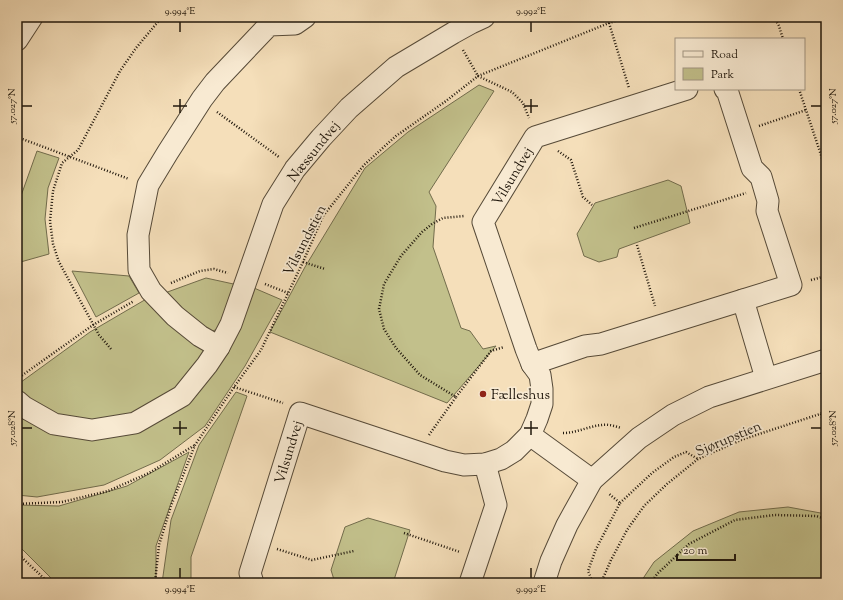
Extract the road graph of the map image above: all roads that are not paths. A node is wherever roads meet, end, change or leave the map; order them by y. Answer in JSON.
{"nodes":[{"id":1,"x":32,"y":17,"type":"edge"},
{"id":2,"x":305,"y":17,"type":"edge"},
{"id":3,"x":484,"y":17,"type":"edge"},
{"id":4,"x":269,"y":21,"type":"edge"},
{"id":5,"x":17,"y":40,"type":"edge"},
{"id":6,"x":684,"y":90,"type":"edge"},
{"id":7,"x":727,"y":90,"type":"edge"},
{"id":8,"x":743,"y":300,"type":"junction"},
{"id":9,"x":219,"y":347,"type":"junction"},
{"id":10,"x":826,"y":360,"type":"edge"},
{"id":11,"x":532,"y":364,"type":"junction"},
{"id":12,"x":766,"y":378,"type":"junction"},
{"id":13,"x":17,"y":401,"type":"edge"},
{"id":14,"x":534,"y":427,"type":"junction"},
{"id":15,"x":485,"y":464,"type":"junction"},
{"id":16,"x":592,"y":480,"type":"junction"},
{"id":17,"x":253,"y":583,"type":"edge"},
{"id":18,"x":470,"y":583,"type":"edge"},
{"id":19,"x":544,"y":583,"type":"edge"}],
"edges":[{"from":1,"to":5,"type":"street"},
{"from":2,"to":4,"type":"street"},
{"from":3,"to":9,"type":"street","name":"Næssundvej"},
{"from":4,"to":9,"type":"street"},
{"from":6,"to":11,"type":"street","name":"Vilsundvej"},
{"from":7,"to":8,"type":"street"},
{"from":8,"to":11,"type":"street"},
{"from":8,"to":12,"type":"street"},
{"from":9,"to":13,"type":"street","name":"Næssundvej"},
{"from":10,"to":12,"type":"street"},
{"from":11,"to":14,"type":"street"},
{"from":12,"to":16,"type":"street"},
{"from":14,"to":15,"type":"street","name":"Vilsundvej"},
{"from":14,"to":16,"type":"street"},
{"from":15,"to":17,"type":"street","name":"Vilsundvej"},
{"from":15,"to":18,"type":"street"},
{"from":16,"to":19,"type":"street"}]}
